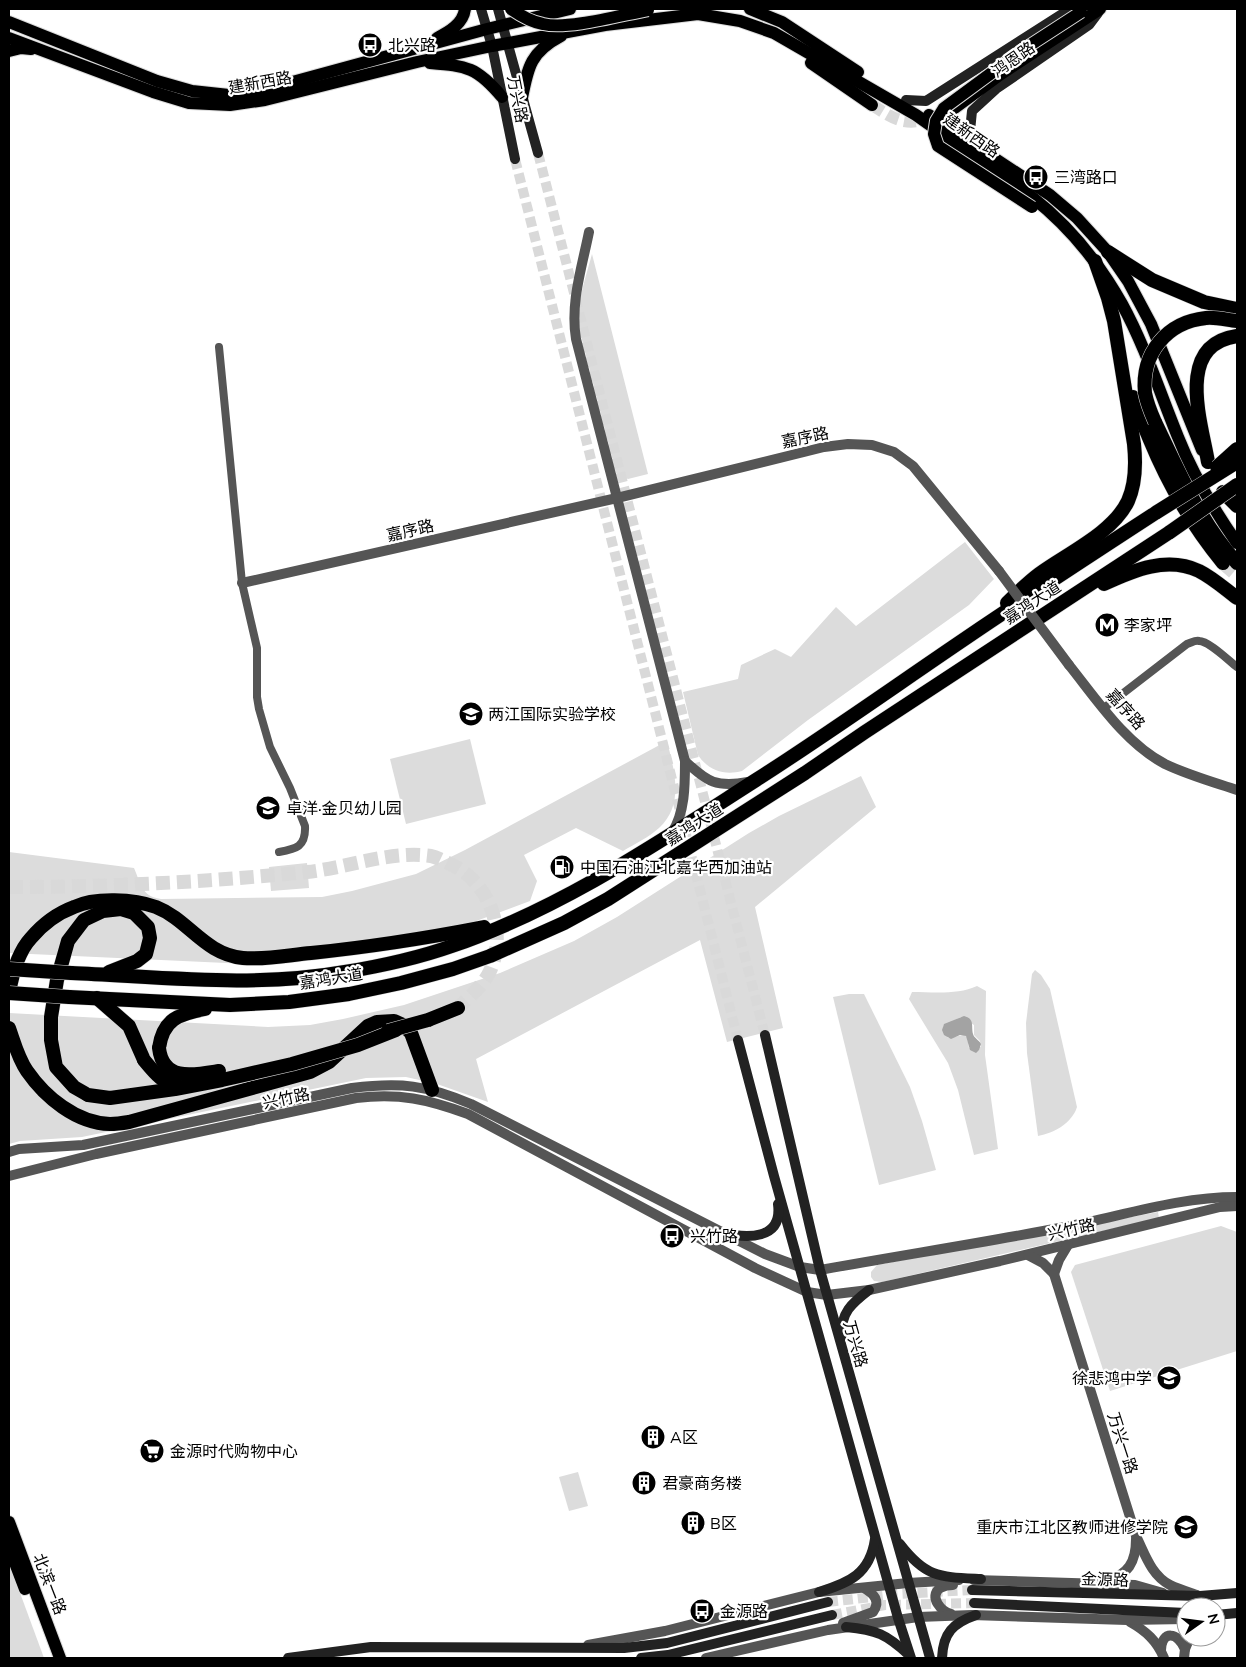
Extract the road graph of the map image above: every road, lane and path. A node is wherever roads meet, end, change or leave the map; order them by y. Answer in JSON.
{"nodes":[{"id":1,"x":465,"y":9,"type":"edge"},
{"id":2,"x":481,"y":9,"type":"edge"},
{"id":3,"x":498,"y":9,"type":"edge"},
{"id":4,"x":511,"y":9,"type":"edge"},
{"id":5,"x":570,"y":9,"type":"edge"},
{"id":6,"x":750,"y":9,"type":"edge"},
{"id":7,"x":1101,"y":9,"type":"edge"},
{"id":8,"x":1079,"y":10,"type":"edge"},
{"id":9,"x":698,"y":14,"type":"junction"},
{"id":10,"x":9,"y":22,"type":"edge"},
{"id":11,"x":502,"y":25,"type":"junction"},
{"id":12,"x":488,"y":29,"type":"junction"},
{"id":13,"x":570,"y":32,"type":"junction"},
{"id":14,"x":774,"y":33,"type":"junction"},
{"id":15,"x":9,"y":38,"type":"edge"},
{"id":16,"x":507,"y":43,"type":"junction"},
{"id":17,"x":492,"y":46,"type":"junction"},
{"id":18,"x":414,"y":49,"type":"junction"},
{"id":19,"x":40,"y":50,"type":"junction"},
{"id":20,"x":9,"y":52,"type":"edge"},
{"id":21,"x":417,"y":62,"type":"junction"},
{"id":22,"x":502,"y":97,"type":"junction"},
{"id":23,"x":522,"y":98,"type":"junction"},
{"id":24,"x":906,"y":100,"type":"junction"},
{"id":25,"x":872,"y":105,"type":"tunnel mouth"},
{"id":26,"x":952,"y":110,"type":"dead end"},
{"id":27,"x":978,"y":148,"type":"junction"},
{"id":28,"x":538,"y":153,"type":"tunnel mouth"},
{"id":29,"x":515,"y":159,"type":"tunnel mouth"},
{"id":30,"x":589,"y":232,"type":"dead end"},
{"id":31,"x":1076,"y":238,"type":"junction"},
{"id":32,"x":1108,"y":252,"type":"junction"},
{"id":33,"x":1095,"y":261,"type":"junction"},
{"id":34,"x":1237,"y":309,"type":"edge"},
{"id":35,"x":1114,"y":321,"type":"junction"},
{"id":36,"x":1237,"y":321,"type":"edge"},
{"id":37,"x":1237,"y":336,"type":"edge"},
{"id":38,"x":219,"y":347,"type":"dead end"},
{"id":39,"x":1237,"y":449,"type":"edge"},
{"id":40,"x":1208,"y":462,"type":"junction"},
{"id":41,"x":1237,"y":462,"type":"edge"},
{"id":42,"x":1237,"y":485,"type":"edge"},
{"id":43,"x":1192,"y":490,"type":"junction"},
{"id":44,"x":1230,"y":493,"type":"edge"},
{"id":45,"x":617,"y":498,"type":"junction"},
{"id":46,"x":1237,"y":506,"type":"edge"},
{"id":47,"x":1237,"y":514,"type":"edge"},
{"id":48,"x":1170,"y":532,"type":"junction"},
{"id":49,"x":1237,"y":543,"type":"edge"},
{"id":50,"x":1237,"y":562,"type":"tunnel mouth"},
{"id":51,"x":1223,"y":563,"type":"tunnel mouth"},
{"id":52,"x":242,"y":583,"type":"junction"},
{"id":53,"x":1237,"y":598,"type":"edge"},
{"id":54,"x":1054,"y":609,"type":"junction"},
{"id":55,"x":970,"y":635,"type":"junction"},
{"id":56,"x":1237,"y":667,"type":"edge"},
{"id":57,"x":1104,"y":708,"type":"junction"},
{"id":58,"x":685,"y":761,"type":"junction"},
{"id":59,"x":756,"y":780,"type":"junction"},
{"id":60,"x":1237,"y":790,"type":"edge"},
{"id":61,"x":670,"y":836,"type":"junction"},
{"id":62,"x":279,"y":852,"type":"dead end"},
{"id":63,"x":512,"y":922,"type":"junction"},
{"id":64,"x":9,"y":969,"type":"edge"},
{"id":65,"x":102,"y":974,"type":"junction"},
{"id":66,"x":9,"y":993,"type":"edge"},
{"id":67,"x":97,"y":998,"type":"junction"},
{"id":68,"x":230,"y":1005,"type":"junction"},
{"id":69,"x":458,"y":1008,"type":"tunnel mouth"},
{"id":70,"x":9,"y":1028,"type":"edge"},
{"id":71,"x":396,"y":1030,"type":"junction"},
{"id":72,"x":765,"y":1036,"type":"tunnel mouth"},
{"id":73,"x":738,"y":1040,"type":"tunnel mouth"},
{"id":74,"x":248,"y":1088,"type":"junction"},
{"id":75,"x":432,"y":1090,"type":"junction"},
{"id":76,"x":9,"y":1154,"type":"edge"},
{"id":77,"x":11,"y":1173,"type":"edge"},
{"id":78,"x":774,"y":1176,"type":"junction"},
{"id":79,"x":1237,"y":1197,"type":"edge"},
{"id":80,"x":1237,"y":1206,"type":"edge"},
{"id":81,"x":722,"y":1233,"type":"junction"},
{"id":82,"x":1068,"y":1245,"type":"junction"},
{"id":83,"x":1028,"y":1255,"type":"junction"},
{"id":84,"x":800,"y":1267,"type":"junction"},
{"id":85,"x":820,"y":1270,"type":"junction"},
{"id":86,"x":1054,"y":1274,"type":"junction"},
{"id":87,"x":869,"y":1290,"type":"junction"},
{"id":88,"x":807,"y":1292,"type":"junction"},
{"id":89,"x":827,"y":1295,"type":"junction"},
{"id":90,"x":844,"y":1357,"type":"junction"},
{"id":91,"x":864,"y":1491,"type":"junction"},
{"id":92,"x":883,"y":1494,"type":"junction"},
{"id":93,"x":9,"y":1522,"type":"edge"},
{"id":94,"x":876,"y":1536,"type":"junction"},
{"id":95,"x":1136,"y":1536,"type":"junction"},
{"id":96,"x":895,"y":1538,"type":"junction"},
{"id":97,"x":9,"y":1547,"type":"edge"},
{"id":98,"x":981,"y":1579,"type":"junction"},
{"id":99,"x":908,"y":1583,"type":"junction"},
{"id":100,"x":1102,"y":1584,"type":"junction"},
{"id":101,"x":889,"y":1585,"type":"junction"},
{"id":102,"x":864,"y":1588,"type":"junction"},
{"id":103,"x":972,"y":1590,"type":"tunnel mouth"},
{"id":104,"x":819,"y":1592,"type":"junction"},
{"id":105,"x":1237,"y":1593,"type":"edge"},
{"id":106,"x":1171,"y":1595,"type":"junction"},
{"id":107,"x":1200,"y":1596,"type":"junction"},
{"id":108,"x":828,"y":1602,"type":"tunnel mouth"},
{"id":109,"x":974,"y":1603,"type":"tunnel mouth"},
{"id":110,"x":1176,"y":1613,"type":"edge"},
{"id":111,"x":956,"y":1614,"type":"junction"},
{"id":112,"x":832,"y":1615,"type":"tunnel mouth"},
{"id":113,"x":976,"y":1615,"type":"junction"},
{"id":114,"x":918,"y":1617,"type":"junction"},
{"id":115,"x":898,"y":1618,"type":"junction"},
{"id":116,"x":1176,"y":1619,"type":"edge"},
{"id":117,"x":1127,"y":1620,"type":"junction"},
{"id":118,"x":846,"y":1627,"type":"junction"},
{"id":119,"x":828,"y":1630,"type":"junction"},
{"id":120,"x":574,"y":1648,"type":"junction"},
{"id":121,"x":1163,"y":1654,"type":"edge"},
{"id":122,"x":1185,"y":1654,"type":"edge"},
{"id":123,"x":51,"y":1658,"type":"edge"},
{"id":124,"x":60,"y":1658,"type":"edge"},
{"id":125,"x":288,"y":1658,"type":"edge"},
{"id":126,"x":642,"y":1658,"type":"edge"},
{"id":127,"x":706,"y":1658,"type":"edge"},
{"id":128,"x":911,"y":1658,"type":"edge"},
{"id":129,"x":930,"y":1658,"type":"edge"},
{"id":130,"x":942,"y":1658,"type":"edge"}],
"edges":[{"from":1,"to":18,"type":"main road"},
{"from":2,"to":12,"type":"main road"},
{"from":3,"to":11,"type":"main road"},
{"from":4,"to":9,"type":"main road","bridge":true},
{"from":5,"to":11,"type":"main road","name":"建新西路"},
{"from":6,"to":24,"type":"main road","name":"建新西路"},
{"from":7,"to":26,"type":"main road"},
{"from":7,"to":27,"type":"main road","name":"鸿恩路"},
{"from":8,"to":24,"type":"main road","name":"鸿恩路"},
{"from":8,"to":31,"type":"main road","bridge":true},
{"from":9,"to":13,"type":"main road","name":"建新西路"},
{"from":9,"to":14,"type":"main road","name":"建新西路"},
{"from":10,"to":18,"type":"main road","name":"建新西路"},
{"from":11,"to":12,"type":"main road","name":"建新西路"},
{"from":11,"to":16,"type":"main road"},
{"from":12,"to":17,"type":"main road"},
{"from":12,"to":18,"type":"main road","name":"建新西路"},
{"from":13,"to":16,"type":"main road","name":"建新西路"},
{"from":13,"to":23,"type":"main road"},
{"from":14,"to":25,"type":"main road"},
{"from":14,"to":31,"type":"main road","name":"建新西路"},
{"from":15,"to":19,"type":"main road","name":"建新西路"},
{"from":16,"to":17,"type":"main road","name":"建新西路"},
{"from":16,"to":23,"type":"main road","name":"万兴路"},
{"from":17,"to":21,"type":"main road","name":"建新西路"},
{"from":17,"to":22,"type":"main road","name":"万兴路"},
{"from":19,"to":20,"type":"main road"},
{"from":19,"to":21,"type":"main road","name":"建新西路"},
{"from":21,"to":22,"type":"main road"},
{"from":22,"to":29,"type":"main road","name":"万兴路"},
{"from":23,"to":28,"type":"main road","name":"万兴路"},
{"from":24,"to":27,"type":"main road","name":"建新西路"},
{"from":27,"to":32,"type":"main road","name":"建新西路"},
{"from":30,"to":45,"type":"street"},
{"from":31,"to":33,"type":"main road","name":"建新西路"},
{"from":32,"to":34,"type":"highway"},
{"from":32,"to":40,"type":"main road","name":"建新西路"},
{"from":33,"to":35,"type":"highway"},
{"from":33,"to":49,"type":"main road","name":"建新西路"},
{"from":35,"to":51,"type":"highway"},
{"from":35,"to":55,"type":"highway"},
{"from":36,"to":50,"type":"highway","bridge":true},
{"from":37,"to":40,"type":"highway"},
{"from":38,"to":52,"type":"street"},
{"from":39,"to":43,"type":"highway","bridge":true},
{"from":40,"to":44,"type":"main road","name":"建新西路"},
{"from":41,"to":43,"type":"highway","name":"嘉鸿大道","bridge":true},
{"from":42,"to":48,"type":"highway","name":"嘉鸿大道","bridge":true},
{"from":43,"to":55,"type":"highway","name":"嘉鸿大道","bridge":true},
{"from":44,"to":46,"type":"highway"},
{"from":44,"to":47,"type":"main road","name":"建新西路"},
{"from":44,"to":48,"type":"highway","bridge":true},
{"from":45,"to":52,"type":"street","name":"嘉序路"},
{"from":45,"to":57,"type":"street","name":"嘉序路","bridge":true},
{"from":45,"to":58,"type":"street"},
{"from":48,"to":54,"type":"highway","name":"嘉鸿大道"},
{"from":52,"to":62,"type":"street"},
{"from":53,"to":54,"type":"highway"},
{"from":54,"to":68,"type":"highway","name":"嘉鸿大道"},
{"from":55,"to":59,"type":"highway","name":"嘉鸿大道"},
{"from":56,"to":57,"type":"street"},
{"from":57,"to":60,"type":"street","name":"嘉序路"},
{"from":58,"to":59,"type":"street"},
{"from":58,"to":61,"type":"street"},
{"from":59,"to":61,"type":"highway","name":"嘉鸿大道"},
{"from":61,"to":63,"type":"highway","name":"嘉鸿大道"},
{"from":63,"to":65,"type":"highway","name":"嘉鸿大道"},
{"from":63,"to":66,"type":"highway"},
{"from":64,"to":65,"type":"highway","name":"嘉鸿大道","bridge":true},
{"from":65,"to":71,"type":"highway","bridge":true},
{"from":66,"to":67,"type":"highway","name":"嘉鸿大道","bridge":true},
{"from":67,"to":68,"type":"highway","name":"嘉鸿大道"},
{"from":67,"to":74,"type":"highway","bridge":true},
{"from":68,"to":71,"type":"highway","bridge":true},
{"from":69,"to":71,"type":"highway","bridge":true},
{"from":70,"to":74,"type":"highway"},
{"from":72,"to":85,"type":"main road","name":"万兴路"},
{"from":73,"to":78,"type":"main road","name":"万兴路"},
{"from":74,"to":75,"type":"highway"},
{"from":75,"to":76,"type":"street","name":"兴竹路"},
{"from":75,"to":81,"type":"street","name":"兴竹路"},
{"from":77,"to":88,"type":"street","name":"兴竹路"},
{"from":78,"to":81,"type":"main road"},
{"from":78,"to":84,"type":"main road","name":"万兴路"},
{"from":79,"to":85,"type":"street","name":"兴竹路"},
{"from":80,"to":82,"type":"street","name":"兴竹路"},
{"from":81,"to":84,"type":"street","name":"兴竹路"},
{"from":82,"to":83,"type":"street","name":"兴竹路"},
{"from":82,"to":86,"type":"street"},
{"from":83,"to":86,"type":"street"},
{"from":83,"to":87,"type":"street","name":"兴竹路"},
{"from":84,"to":85,"type":"street","name":"兴竹路"},
{"from":84,"to":88,"type":"main road","name":"万兴路"},
{"from":85,"to":89,"type":"main road","name":"万兴路"},
{"from":86,"to":95,"type":"street","name":"万兴一路"},
{"from":87,"to":89,"type":"street","name":"兴竹路"},
{"from":87,"to":90,"type":"main road"},
{"from":88,"to":89,"type":"street","name":"兴竹路"},
{"from":88,"to":91,"type":"main road","name":"万兴路"},
{"from":89,"to":90,"type":"main road","name":"万兴路"},
{"from":90,"to":92,"type":"main road","name":"万兴路"},
{"from":91,"to":92,"type":"main road"},
{"from":91,"to":94,"type":"main road","name":"万兴路"},
{"from":92,"to":96,"type":"main road","name":"万兴路"},
{"from":93,"to":124,"type":"main road","name":"北滨一路"},
{"from":94,"to":101,"type":"main road","name":"万兴路"},
{"from":94,"to":104,"type":"main road"},
{"from":95,"to":100,"type":"street"},
{"from":95,"to":107,"type":"street","name":"万兴一路"},
{"from":96,"to":98,"type":"main road"},
{"from":96,"to":99,"type":"main road","name":"万兴路"},
{"from":97,"to":123,"type":"main road","name":"北滨一路"},
{"from":98,"to":99,"type":"street"},
{"from":98,"to":100,"type":"street"},
{"from":98,"to":111,"type":"street"},
{"from":99,"to":101,"type":"street"},
{"from":99,"to":114,"type":"main road","name":"万兴路"},
{"from":100,"to":106,"type":"street"},
{"from":101,"to":102,"type":"street"},
{"from":101,"to":115,"type":"main road","name":"万兴路"},
{"from":102,"to":104,"type":"street"},
{"from":102,"to":119,"type":"street"},
{"from":103,"to":106,"type":"main road","name":"金源路"},
{"from":104,"to":120,"type":"street"},
{"from":105,"to":107,"type":"main road","name":"金源路"},
{"from":106,"to":107,"type":"main road","name":"金源路"},
{"from":108,"to":120,"type":"main road"},
{"from":109,"to":110,"type":"main road","name":"金源路"},
{"from":111,"to":113,"type":"street"},
{"from":111,"to":114,"type":"street"},
{"from":112,"to":126,"type":"main road"},
{"from":113,"to":117,"type":"street"},
{"from":113,"to":130,"type":"main road"},
{"from":114,"to":115,"type":"street"},
{"from":114,"to":129,"type":"main road","name":"万兴路"},
{"from":115,"to":118,"type":"street"},
{"from":115,"to":128,"type":"main road","name":"万兴路"},
{"from":116,"to":117,"type":"street"},
{"from":117,"to":121,"type":"street"},
{"from":118,"to":119,"type":"street"},
{"from":118,"to":128,"type":"main road"},
{"from":119,"to":127,"type":"street"},
{"from":120,"to":125,"type":"main road"},
{"from":121,"to":122,"type":"street"}]}
